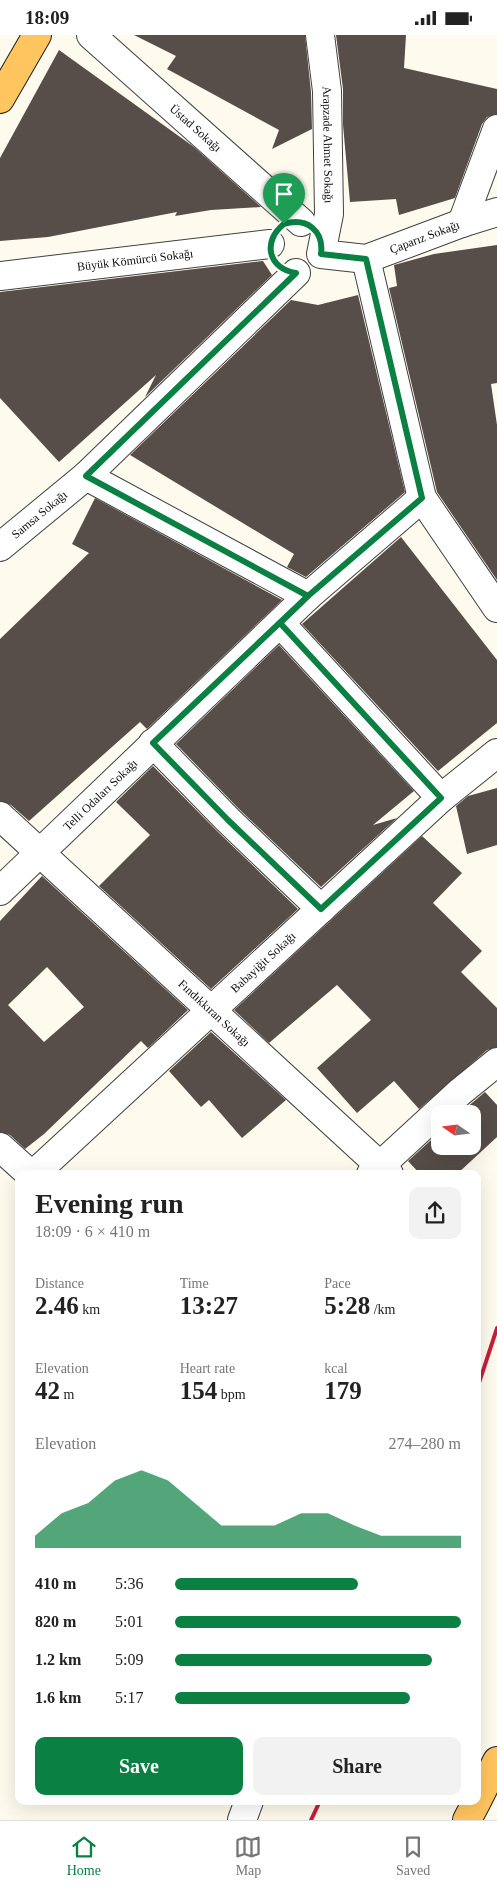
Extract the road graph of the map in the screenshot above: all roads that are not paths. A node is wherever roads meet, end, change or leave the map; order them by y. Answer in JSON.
{"nodes":[{"id":1,"x":37,"y":35,"type":"edge"},
{"id":2,"x":91,"y":35,"type":"edge"},
{"id":3,"x":320,"y":35,"type":"edge"},
{"id":4,"x":0,"y":99,"type":"edge"},
{"id":5,"x":497,"y":129,"type":"edge"},
{"id":6,"x":497,"y":212,"type":"edge"},
{"id":7,"x":301,"y":222,"type":"junction"},
{"id":8,"x":462,"y":223,"type":"junction"},
{"id":9,"x":270,"y":244,"type":"junction"},
{"id":10,"x":321,"y":254,"type":"junction"},
{"id":11,"x":366,"y":259,"type":"junction"},
{"id":12,"x":296,"y":273,"type":"junction"},
{"id":13,"x":0,"y":276,"type":"edge"},
{"id":14,"x":86,"y":476,"type":"junction"},
{"id":15,"x":422,"y":498,"type":"junction"},
{"id":16,"x":0,"y":547,"type":"edge"},
{"id":17,"x":308,"y":596,"type":"junction"},
{"id":18,"x":497,"y":608,"type":"edge"},
{"id":19,"x":280,"y":623,"type":"junction"},
{"id":20,"x":153,"y":743,"type":"junction"},
{"id":21,"x":497,"y":753,"type":"edge"},
{"id":22,"x":441,"y":798,"type":"junction"},
{"id":23,"x":0,"y":816,"type":"edge"},
{"id":24,"x":39,"y":853,"type":"junction"},
{"id":25,"x":0,"y":891,"type":"edge"},
{"id":26,"x":321,"y":909,"type":"junction"},
{"id":27,"x":212,"y":1011,"type":"junction"},
{"id":28,"x":497,"y":1062,"type":"edge"},
{"id":29,"x":0,"y":1147,"type":"edge"},
{"id":30,"x":27,"y":1170,"type":"edge"},
{"id":31,"x":36,"y":1170,"type":"edge"},
{"id":32,"x":379,"y":1170,"type":"edge"},
{"id":33,"x":381,"y":1170,"type":"edge"},
{"id":34,"x":497,"y":1761,"type":"edge"},
{"id":35,"x":481,"y":1792,"type":"edge"},
{"id":36,"x":248,"y":1805,"type":"edge"},
{"id":37,"x":474,"y":1805,"type":"edge"},
{"id":38,"x":242,"y":1820,"type":"edge"},
{"id":39,"x":467,"y":1820,"type":"edge"}],
"edges":[{"from":1,"to":4,"type":"main road"},
{"from":2,"to":7,"type":"street","name":"Üstad Sokağı"},
{"from":3,"to":10,"type":"street","name":"Arapzade Ahmet Sokağı"},
{"from":5,"to":8,"type":"street"},
{"from":6,"to":8,"type":"street","name":"Çaparız Sokağı"},
{"from":7,"to":9,"type":"street"},
{"from":7,"to":10,"type":"street"},
{"from":8,"to":11,"type":"street","name":"Çaparız Sokağı"},
{"from":9,"to":12,"type":"street"},
{"from":9,"to":13,"type":"street","name":"Büyük Kömürcü Sokağı"},
{"from":10,"to":11,"type":"street","name":"Çaparız Sokağı"},
{"from":10,"to":12,"type":"street"},
{"from":11,"to":15,"type":"street"},
{"from":12,"to":14,"type":"street","name":"Samsa Sokağı"},
{"from":14,"to":16,"type":"street","name":"Samsa Sokağı"},
{"from":14,"to":17,"type":"street"},
{"from":15,"to":17,"type":"street","name":"Telli Odaları Sokağı"},
{"from":15,"to":18,"type":"street"},
{"from":17,"to":19,"type":"street","name":"Telli Odaları Sokağı"},
{"from":19,"to":20,"type":"street","name":"Telli Odaları Sokağı"},
{"from":19,"to":22,"type":"street"},
{"from":20,"to":24,"type":"street","name":"Telli Odaları Sokağı"},
{"from":20,"to":26,"type":"street"},
{"from":21,"to":22,"type":"street","name":"Babayiğit Sokağı"},
{"from":22,"to":26,"type":"street","name":"Babayiğit Sokağı"},
{"from":23,"to":24,"type":"street","name":"Fındıkkıran Sokağı"},
{"from":24,"to":25,"type":"street","name":"Telli Odaları Sokağı"},
{"from":24,"to":27,"type":"street","name":"Fındıkkıran Sokağı"},
{"from":26,"to":27,"type":"street","name":"Babayiğit Sokağı"},
{"from":27,"to":31,"type":"street","name":"Babayiğit Sokağı"},
{"from":27,"to":32,"type":"street","name":"Fındıkkıran Sokağı"},
{"from":28,"to":33,"type":"street"},
{"from":29,"to":30,"type":"street"},
{"from":34,"to":35,"type":"main road"},
{"from":36,"to":38,"type":"street"},
{"from":37,"to":39,"type":"main road"}]}
